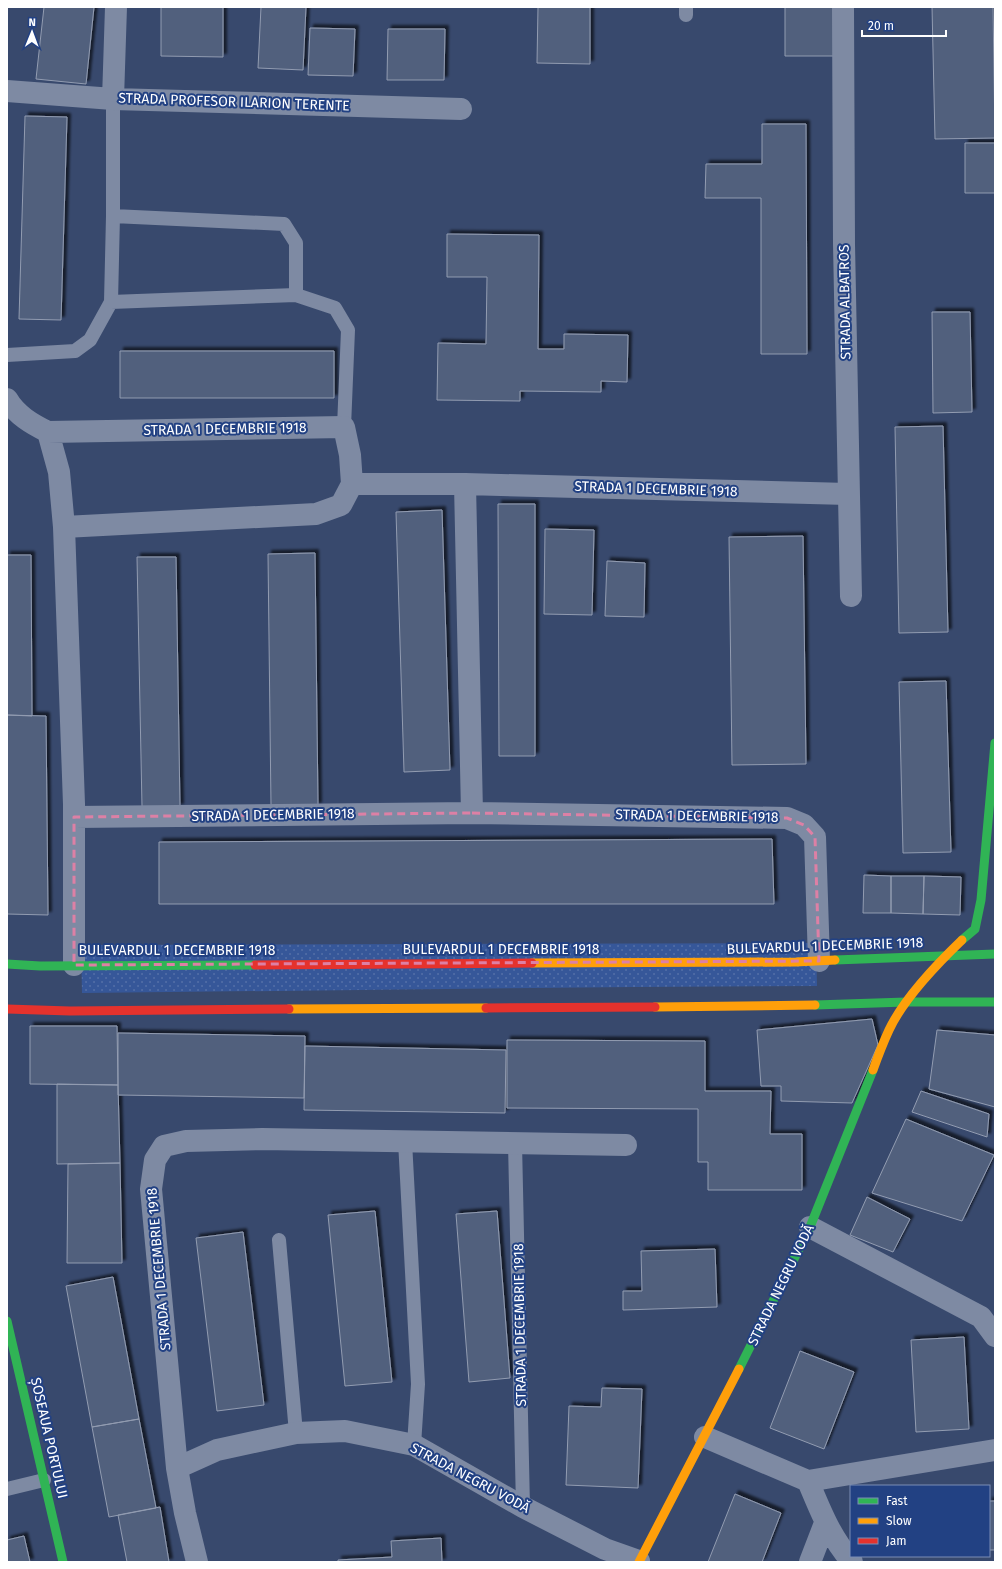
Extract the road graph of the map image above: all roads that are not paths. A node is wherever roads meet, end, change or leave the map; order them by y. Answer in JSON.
{"nodes":[{"id":1,"x":116,"y":7,"type":"edge"},
{"id":2,"x":843,"y":7,"type":"edge"},
{"id":3,"x":7,"y":91,"type":"edge"},
{"id":4,"x":114,"y":99,"type":"junction"},
{"id":5,"x":461,"y":110,"type":"dead end"},
{"id":6,"x":113,"y":216,"type":"junction"},
{"id":7,"x":296,"y":295,"type":"junction"},
{"id":8,"x":111,"y":302,"type":"junction"},
{"id":9,"x":7,"y":355,"type":"edge"},
{"id":10,"x":7,"y":399,"type":"edge"},
{"id":11,"x":344,"y":427,"type":"junction"},
{"id":12,"x":48,"y":432,"type":"junction"},
{"id":13,"x":352,"y":484,"type":"junction"},
{"id":14,"x":464,"y":484,"type":"junction"},
{"id":15,"x":848,"y":494,"type":"junction"},
{"id":16,"x":64,"y":527,"type":"junction"},
{"id":17,"x":851,"y":596,"type":"dead end"},
{"id":18,"x":995,"y":743,"type":"edge"},
{"id":19,"x":472,"y":813,"type":"junction"},
{"id":20,"x":74,"y":817,"type":"junction"},
{"id":21,"x":995,"y":954,"type":"edge"},
{"id":22,"x":944,"y":957,"type":"junction"},
{"id":23,"x":819,"y":962,"type":"junction"},
{"id":24,"x":7,"y":964,"type":"edge"},
{"id":25,"x":74,"y":965,"type":"junction"},
{"id":26,"x":906,"y":1002,"type":"junction"},
{"id":27,"x":995,"y":1002,"type":"edge"},
{"id":28,"x":7,"y":1009,"type":"edge"},
{"id":29,"x":405,"y":1141,"type":"junction"},
{"id":30,"x":515,"y":1143,"type":"junction"},
{"id":31,"x":626,"y":1145,"type":"dead end"},
{"id":32,"x":810,"y":1227,"type":"junction"},
{"id":33,"x":279,"y":1240,"type":"dead end"},
{"id":34,"x":7,"y":1321,"type":"edge"},
{"id":35,"x":995,"y":1336,"type":"edge"},
{"id":36,"x":296,"y":1433,"type":"junction"},
{"id":37,"x":705,"y":1437,"type":"junction"},
{"id":38,"x":414,"y":1445,"type":"junction"},
{"id":39,"x":995,"y":1450,"type":"edge"},
{"id":40,"x":177,"y":1468,"type":"junction"},
{"id":41,"x":44,"y":1480,"type":"junction"},
{"id":42,"x":808,"y":1481,"type":"junction"},
{"id":43,"x":7,"y":1489,"type":"edge"},
{"id":44,"x":523,"y":1506,"type":"junction"},
{"id":45,"x":825,"y":1523,"type":"junction"},
{"id":46,"x":63,"y":1562,"type":"edge"},
{"id":47,"x":197,"y":1562,"type":"edge"},
{"id":48,"x":639,"y":1562,"type":"edge"},
{"id":49,"x":810,"y":1562,"type":"edge"},
{"id":50,"x":852,"y":1562,"type":"edge"}],
"edges":[{"from":1,"to":4,"type":"street"},
{"from":2,"to":15,"type":"street","name":"STRADA ALBATROS"},
{"from":3,"to":4,"type":"street","name":"STRADA PROFESOR ILARION TERENTE"},
{"from":4,"to":5,"type":"street","name":"STRADA PROFESOR ILARION TERENTE"},
{"from":4,"to":6,"type":"lane"},
{"from":6,"to":7,"type":"lane"},
{"from":6,"to":8,"type":"lane"},
{"from":7,"to":8,"type":"lane"},
{"from":7,"to":11,"type":"lane"},
{"from":8,"to":9,"type":"lane"},
{"from":10,"to":12,"type":"street"},
{"from":11,"to":12,"type":"street","name":"STRADA 1 DECEMBRIE 1918"},
{"from":11,"to":13,"type":"street"},
{"from":12,"to":16,"type":"street"},
{"from":13,"to":14,"type":"street","name":"STRADA 1 DECEMBRIE 1918"},
{"from":13,"to":16,"type":"street"},
{"from":14,"to":15,"type":"street","name":"STRADA 1 DECEMBRIE 1918"},
{"from":14,"to":19,"type":"street"},
{"from":15,"to":17,"type":"street","name":"STRADA ALBATROS"},
{"from":16,"to":20,"type":"street"},
{"from":18,"to":22,"type":"main road","name":"STRADA NEGRU VODĂ"},
{"from":19,"to":20,"type":"street","name":"STRADA 1 DECEMBRIE 1918"},
{"from":19,"to":23,"type":"street","name":"STRADA 1 DECEMBRIE 1918"},
{"from":20,"to":25,"type":"street"},
{"from":21,"to":22,"type":"main road","name":"BULEVARDUL 1 DECEMBRIE 1918"},
{"from":22,"to":23,"type":"main road","name":"BULEVARDUL 1 DECEMBRIE 1918"},
{"from":22,"to":26,"type":"main road","name":"STRADA NEGRU VODĂ"},
{"from":23,"to":25,"type":"main road","name":"BULEVARDUL 1 DECEMBRIE 1918"},
{"from":24,"to":25,"type":"main road","name":"BULEVARDUL 1 DECEMBRIE 1918"},
{"from":26,"to":27,"type":"main road"},
{"from":26,"to":28,"type":"main road"},
{"from":26,"to":32,"type":"main road","name":"STRADA NEGRU VODĂ"},
{"from":29,"to":30,"type":"street","name":"STRADA 1 DECEMBRIE 1918"},
{"from":29,"to":38,"type":"lane"},
{"from":29,"to":40,"type":"street","name":"STRADA 1 DECEMBRIE 1918"},
{"from":30,"to":31,"type":"street","name":"STRADA 1 DECEMBRIE 1918"},
{"from":30,"to":44,"type":"lane","name":"STRADA 1 DECEMBRIE 1918"},
{"from":32,"to":35,"type":"street"},
{"from":32,"to":37,"type":"main road","name":"STRADA NEGRU VODĂ"},
{"from":33,"to":36,"type":"lane"},
{"from":34,"to":41,"type":"main road","name":"ȘOSEAUA PORTULUI"},
{"from":36,"to":38,"type":"street","name":"STRADA NEGRU VODĂ"},
{"from":36,"to":40,"type":"street","name":"STRADA NEGRU VODĂ"},
{"from":37,"to":42,"type":"street"},
{"from":37,"to":48,"type":"main road","name":"STRADA NEGRU VODĂ"},
{"from":38,"to":44,"type":"street","name":"STRADA NEGRU VODĂ"},
{"from":39,"to":42,"type":"street"},
{"from":40,"to":47,"type":"street"},
{"from":41,"to":43,"type":"lane"},
{"from":41,"to":46,"type":"main road","name":"ȘOSEAUA PORTULUI"},
{"from":42,"to":45,"type":"street"},
{"from":44,"to":48,"type":"street","name":"STRADA NEGRU VODĂ"},
{"from":45,"to":49,"type":"street"},
{"from":45,"to":50,"type":"street"}]}
